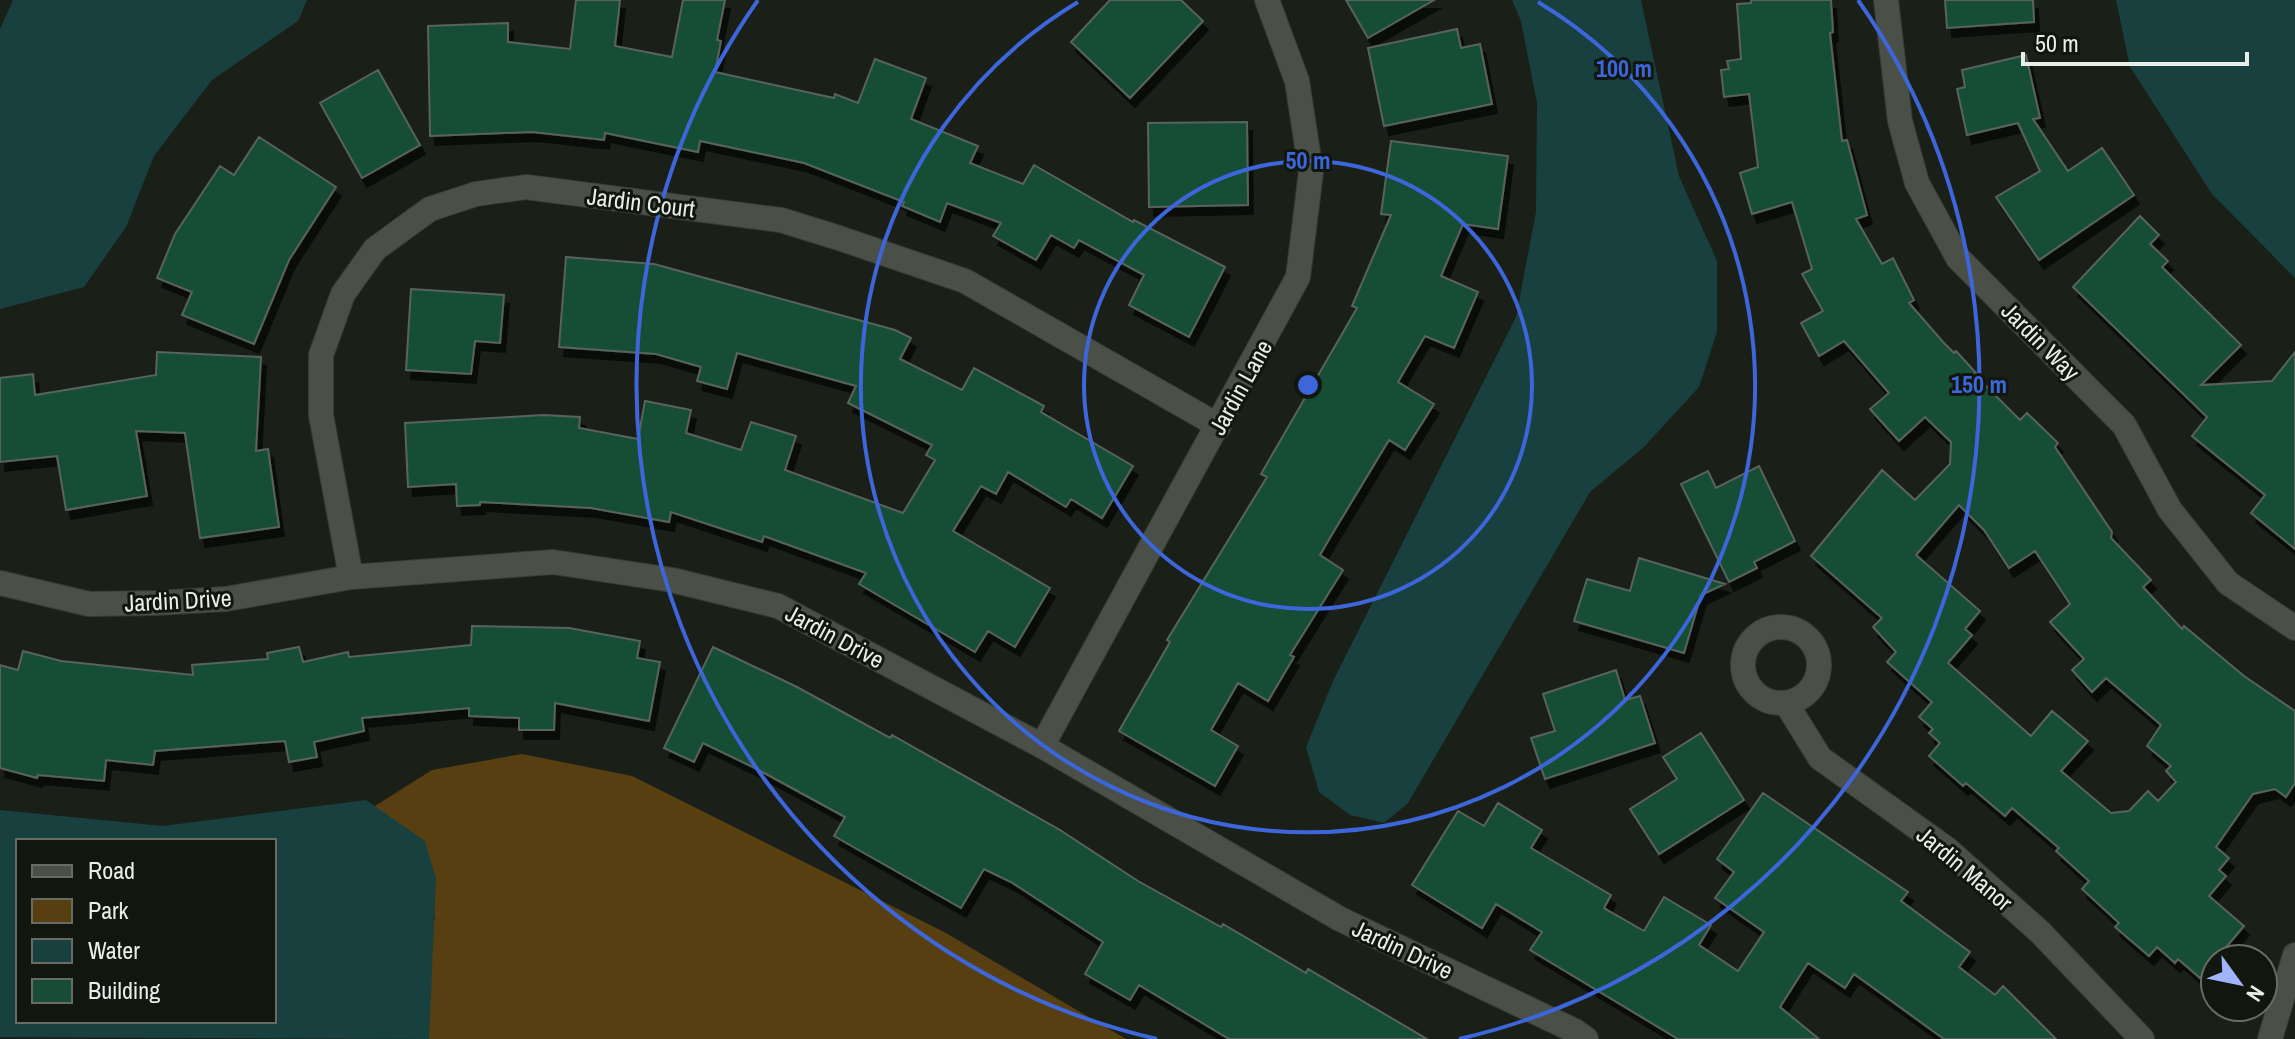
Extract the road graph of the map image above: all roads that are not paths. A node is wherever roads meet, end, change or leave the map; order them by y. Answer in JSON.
{"nodes":[{"id":1,"x":1267,"y":0,"type":"edge"},
{"id":2,"x":1886,"y":0,"type":"edge"},
{"id":3,"x":1219,"y":426,"type":"junction"},
{"id":4,"x":351,"y":577,"type":"junction"},
{"id":5,"x":0,"y":583,"type":"edge"},
{"id":6,"x":2295,"y":628,"type":"edge"},
{"id":7,"x":1786,"y":703,"type":"dead end"},
{"id":8,"x":1042,"y":746,"type":"junction"},
{"id":9,"x":2295,"y":955,"type":"edge"},
{"id":10,"x":1586,"y":1039,"type":"edge"},
{"id":11,"x":2142,"y":1039,"type":"edge"},
{"id":12,"x":2270,"y":1039,"type":"edge"}],
"edges":[{"from":1,"to":3,"type":"street","name":"Jardin Lane"},
{"from":2,"to":6,"type":"street","name":"Jardin Way"},
{"from":3,"to":4,"type":"street","name":"Jardin Court"},
{"from":3,"to":8,"type":"street","name":"Jardin Lane"},
{"from":4,"to":5,"type":"street","name":"Jardin Drive"},
{"from":4,"to":8,"type":"street","name":"Jardin Drive"},
{"from":7,"to":11,"type":"street","name":"Jardin Manor"},
{"from":8,"to":10,"type":"street","name":"Jardin Drive"},
{"from":9,"to":12,"type":"street"}]}
